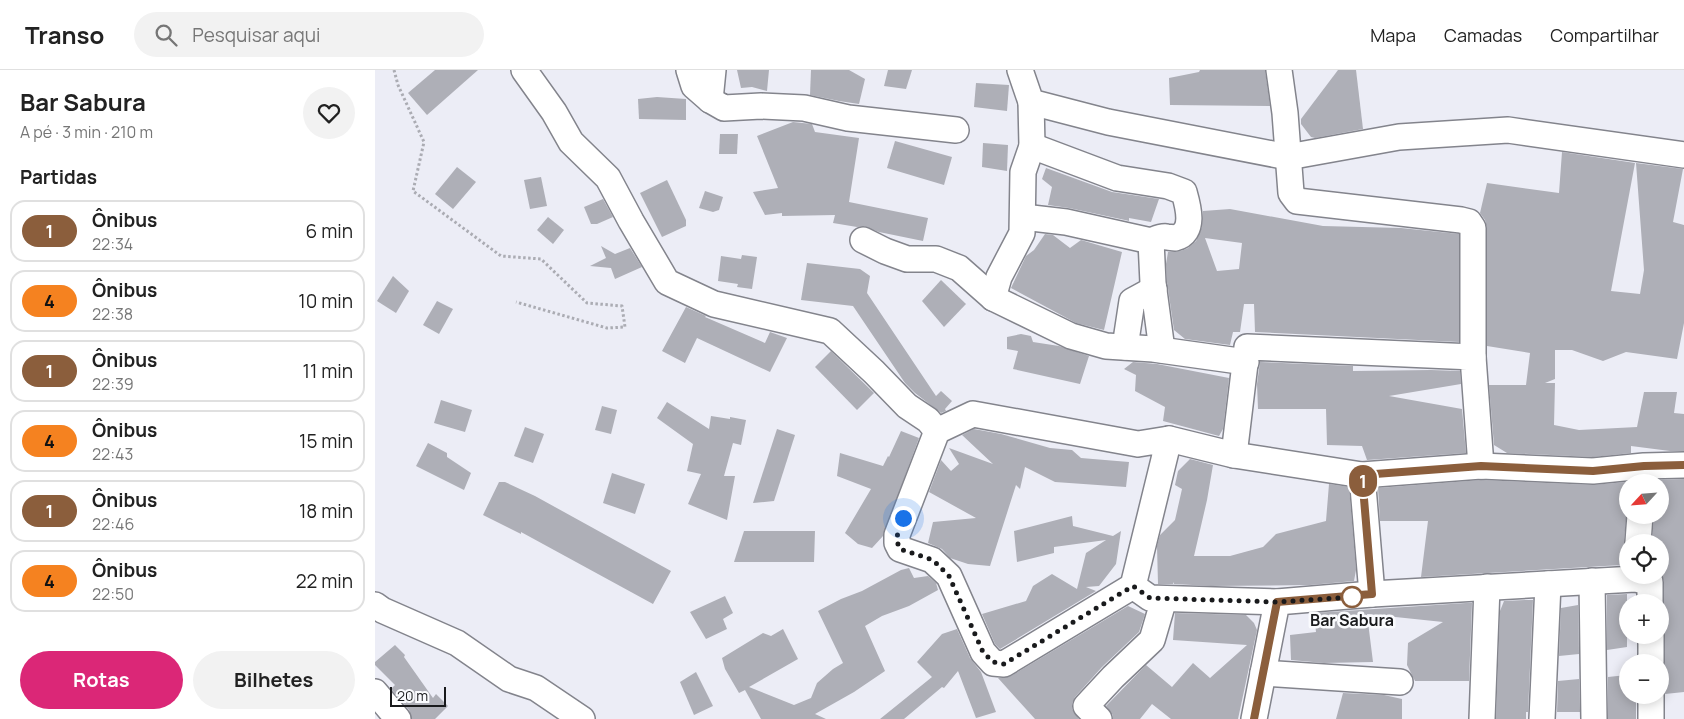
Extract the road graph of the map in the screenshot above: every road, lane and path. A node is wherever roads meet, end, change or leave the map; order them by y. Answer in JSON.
{"nodes":[{"id":1,"x":394,"y":70,"type":"edge"},
{"id":2,"x":523,"y":70,"type":"edge"},
{"id":3,"x":689,"y":70,"type":"edge"},
{"id":4,"x":713,"y":70,"type":"edge"},
{"id":5,"x":1020,"y":70,"type":"edge"},
{"id":6,"x":1279,"y":70,"type":"edge"},
{"id":7,"x":710,"y":100,"type":"junction"},
{"id":8,"x":1031,"y":102,"type":"junction"},
{"id":9,"x":956,"y":130,"type":"dead end"},
{"id":10,"x":1032,"y":146,"type":"junction"},
{"id":11,"x":1684,"y":154,"type":"edge"},
{"id":12,"x":1288,"y":157,"type":"junction"},
{"id":13,"x":1023,"y":217,"type":"junction"},
{"id":14,"x":863,"y":240,"type":"dead end"},
{"id":15,"x":1151,"y":241,"type":"junction"},
{"id":16,"x":1154,"y":289,"type":"junction"},
{"id":17,"x":993,"y":298,"type":"junction"},
{"id":18,"x":517,"y":302,"type":"dead end"},
{"id":19,"x":1125,"y":347,"type":"junction"},
{"id":20,"x":1163,"y":350,"type":"junction"},
{"id":21,"x":1473,"y":357,"type":"junction"},
{"id":22,"x":1246,"y":362,"type":"junction"},
{"id":23,"x":937,"y":431,"type":"junction"},
{"id":24,"x":1169,"y":439,"type":"junction"},
{"id":25,"x":1234,"y":456,"type":"junction"},
{"id":26,"x":1684,"y":465,"type":"edge"},
{"id":27,"x":1481,"y":466,"type":"junction"},
{"id":28,"x":1643,"y":474,"type":"edge"},
{"id":29,"x":1362,"y":475,"type":"junction"},
{"id":30,"x":1619,"y":578,"type":"edge"},
{"id":31,"x":1592,"y":581,"type":"junction"},
{"id":32,"x":1548,"y":584,"type":"junction"},
{"id":33,"x":1133,"y":586,"type":"junction"},
{"id":34,"x":1487,"y":587,"type":"junction"},
{"id":35,"x":1372,"y":594,"type":"junction"},
{"id":36,"x":1164,"y":599,"type":"junction"},
{"id":37,"x":1277,"y":602,"type":"junction"},
{"id":38,"x":375,"y":605,"type":"edge"},
{"id":39,"x":1263,"y":673,"type":"junction"},
{"id":40,"x":1400,"y":682,"type":"dead end"},
{"id":41,"x":375,"y":692,"type":"edge"},
{"id":42,"x":1651,"y":704,"type":"edge"},
{"id":43,"x":398,"y":719,"type":"edge"},
{"id":44,"x":582,"y":719,"type":"edge"},
{"id":45,"x":1099,"y":719,"type":"edge"},
{"id":46,"x":1254,"y":719,"type":"edge"},
{"id":47,"x":1482,"y":719,"type":"edge"},
{"id":48,"x":1542,"y":719,"type":"edge"},
{"id":49,"x":1594,"y":719,"type":"edge"},
{"id":50,"x":1651,"y":719,"type":"edge"}],
"edges":[{"from":1,"to":18,"type":"path"},
{"from":2,"to":23,"type":"street"},
{"from":3,"to":7,"type":"street"},
{"from":4,"to":7,"type":"street"},
{"from":5,"to":8,"type":"street"},
{"from":6,"to":12,"type":"street"},
{"from":7,"to":9,"type":"street"},
{"from":8,"to":10,"type":"street"},
{"from":8,"to":12,"type":"street"},
{"from":10,"to":13,"type":"street"},
{"from":10,"to":15,"type":"street"},
{"from":11,"to":12,"type":"street"},
{"from":12,"to":21,"type":"street"},
{"from":13,"to":15,"type":"street"},
{"from":13,"to":17,"type":"street"},
{"from":14,"to":17,"type":"street"},
{"from":15,"to":16,"type":"street"},
{"from":16,"to":19,"type":"street"},
{"from":16,"to":20,"type":"street"},
{"from":17,"to":19,"type":"street"},
{"from":19,"to":20,"type":"street"},
{"from":20,"to":22,"type":"street"},
{"from":21,"to":22,"type":"street"},
{"from":21,"to":27,"type":"street"},
{"from":22,"to":25,"type":"street"},
{"from":23,"to":24,"type":"street"},
{"from":23,"to":33,"type":"street"},
{"from":24,"to":25,"type":"street"},
{"from":24,"to":33,"type":"street"},
{"from":25,"to":29,"type":"street"},
{"from":26,"to":28,"type":"street"},
{"from":27,"to":28,"type":"street"},
{"from":27,"to":29,"type":"street"},
{"from":29,"to":35,"type":"street"},
{"from":30,"to":31,"type":"street"},
{"from":31,"to":32,"type":"street"},
{"from":31,"to":49,"type":"street"},
{"from":32,"to":34,"type":"street"},
{"from":32,"to":48,"type":"street"},
{"from":33,"to":36,"type":"street"},
{"from":34,"to":35,"type":"street"},
{"from":34,"to":47,"type":"street"},
{"from":35,"to":37,"type":"street"},
{"from":36,"to":37,"type":"street"},
{"from":36,"to":45,"type":"street"},
{"from":37,"to":39,"type":"street"},
{"from":38,"to":44,"type":"street"},
{"from":39,"to":40,"type":"street"},
{"from":39,"to":46,"type":"street"},
{"from":41,"to":43,"type":"street"},
{"from":42,"to":50,"type":"street"}]}
